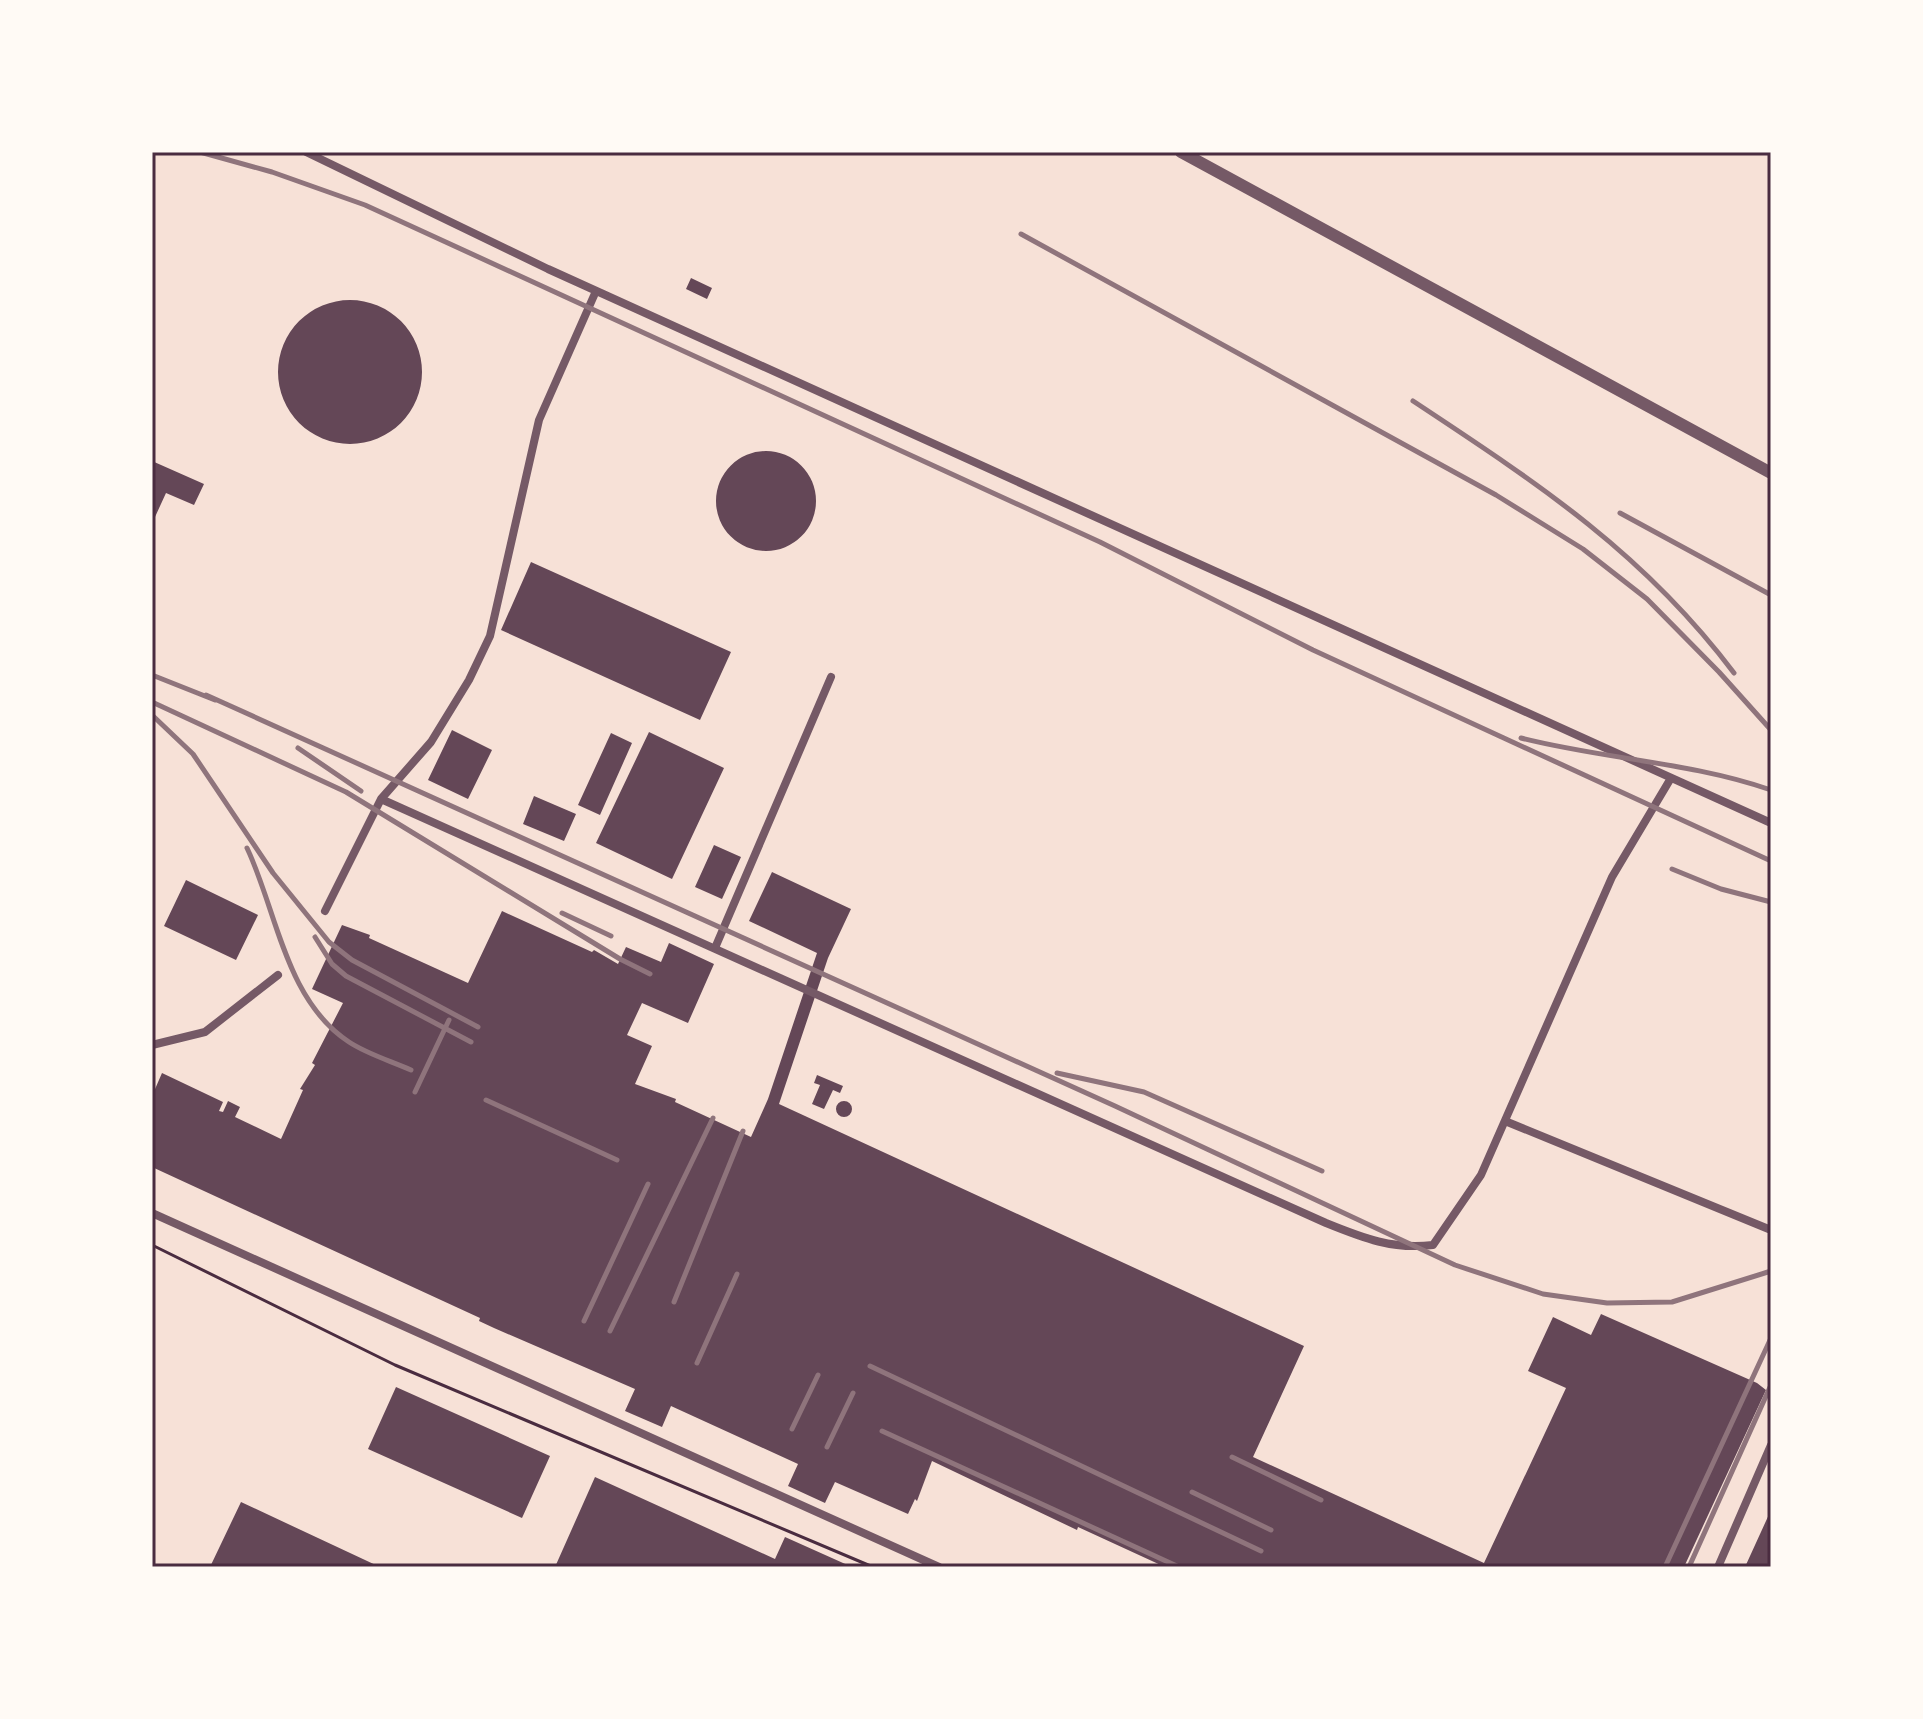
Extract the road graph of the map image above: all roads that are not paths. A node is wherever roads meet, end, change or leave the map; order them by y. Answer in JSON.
{"nodes":[{"id":1,"x":306,"y":152,"type":"edge"},
{"id":2,"x":1181,"y":152,"type":"edge"},
{"id":3,"x":596,"y":291,"type":"junction"},
{"id":4,"x":1771,"y":473,"type":"edge"},
{"id":5,"x":831,"y":677,"type":"dead end"},
{"id":6,"x":1671,"y":778,"type":"junction"},
{"id":7,"x":381,"y":799,"type":"junction"},
{"id":8,"x":1771,"y":823,"type":"edge"},
{"id":9,"x":325,"y":911,"type":"dead end"},
{"id":10,"x":715,"y":948,"type":"junction"},
{"id":11,"x":278,"y":975,"type":"dead end"},
{"id":12,"x":152,"y":1045,"type":"edge"},
{"id":13,"x":1505,"y":1121,"type":"junction"},
{"id":14,"x":152,"y":1213,"type":"edge"},
{"id":15,"x":1771,"y":1230,"type":"edge"},
{"id":16,"x":1771,"y":1445,"type":"edge"},
{"id":17,"x":939,"y":1567,"type":"edge"},
{"id":18,"x":1718,"y":1567,"type":"edge"}],
"edges":[{"from":1,"to":3,"type":"street"},
{"from":2,"to":4,"type":"street"},
{"from":3,"to":6,"type":"street"},
{"from":3,"to":7,"type":"street"},
{"from":5,"to":10,"type":"street"},
{"from":6,"to":8,"type":"street"},
{"from":6,"to":13,"type":"street"},
{"from":7,"to":9,"type":"street"},
{"from":7,"to":10,"type":"street"},
{"from":10,"to":13,"type":"street"},
{"from":11,"to":12,"type":"street"},
{"from":13,"to":15,"type":"street"},
{"from":14,"to":17,"type":"street"},
{"from":16,"to":18,"type":"street"}]}
